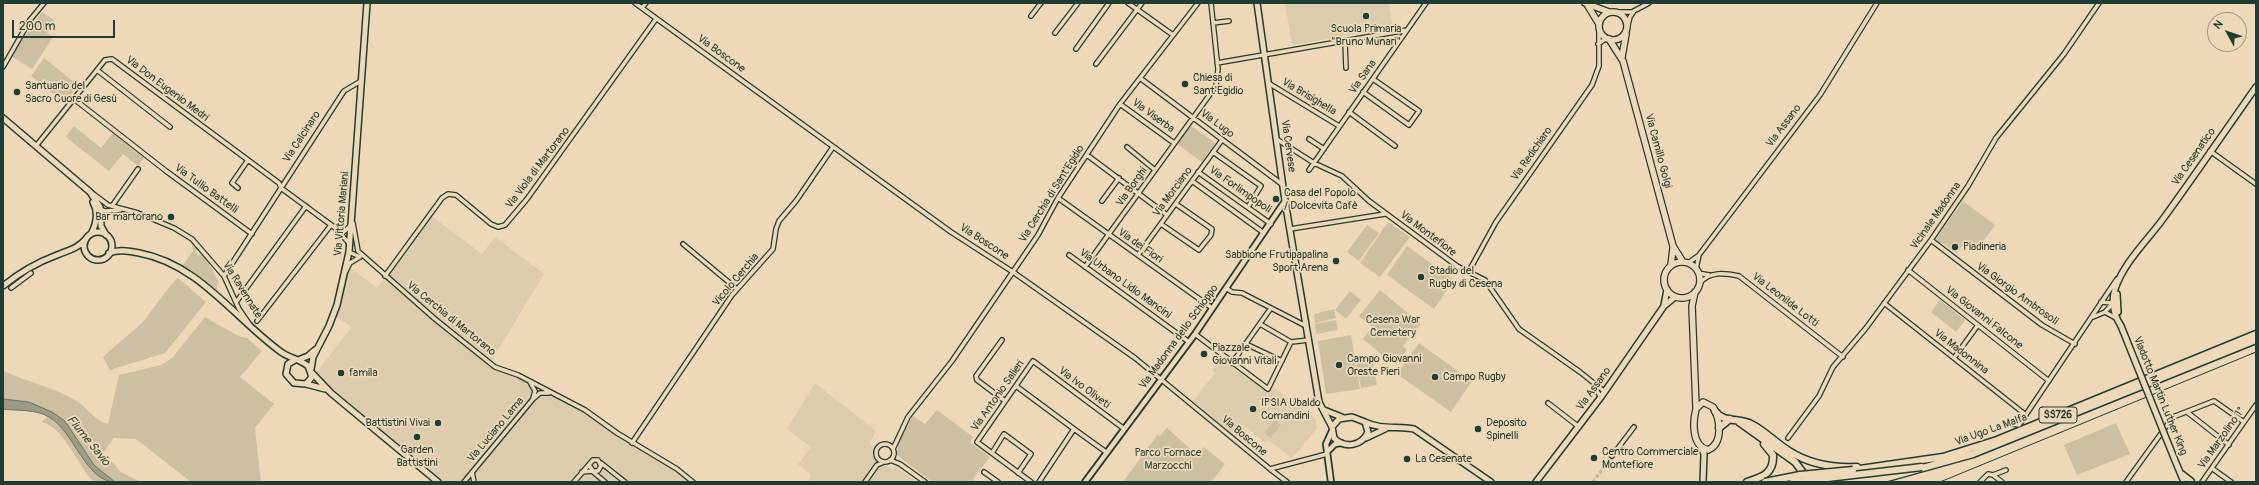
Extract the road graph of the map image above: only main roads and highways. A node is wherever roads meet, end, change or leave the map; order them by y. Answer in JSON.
{"nodes":[{"id":1,"x":367,"y":3,"type":"edge"},
{"id":2,"x":1257,"y":3,"type":"edge"},
{"id":3,"x":1585,"y":3,"type":"edge"},
{"id":4,"x":1610,"y":12,"type":"junction"},
{"id":5,"x":1599,"y":27,"type":"junction"},
{"id":6,"x":1626,"y":32,"type":"junction"},
{"id":7,"x":1608,"y":39,"type":"junction"},
{"id":8,"x":1623,"y":61,"type":"junction"},
{"id":9,"x":2256,"y":87,"type":"edge"},
{"id":10,"x":3,"y":118,"type":"edge"},
{"id":11,"x":80,"y":183,"type":"junction"},
{"id":12,"x":98,"y":209,"type":"junction"},
{"id":13,"x":91,"y":234,"type":"junction"},
{"id":14,"x":106,"y":234,"type":"junction"},
{"id":15,"x":86,"y":239,"type":"junction"},
{"id":16,"x":110,"y":240,"type":"junction"},
{"id":17,"x":1673,"y":246,"type":"junction"},
{"id":18,"x":73,"y":250,"type":"junction"},
{"id":19,"x":126,"y":250,"type":"junction"},
{"id":20,"x":109,"y":253,"type":"junction"},
{"id":21,"x":88,"y":254,"type":"junction"},
{"id":22,"x":1686,"y":263,"type":"junction"},
{"id":23,"x":1672,"y":265,"type":"junction"},
{"id":24,"x":2123,"y":274,"type":"junction"},
{"id":25,"x":3,"y":286,"type":"edge"},
{"id":26,"x":1667,"y":290,"type":"junction"},
{"id":27,"x":2118,"y":290,"type":"junction"},
{"id":28,"x":1695,"y":292,"type":"junction"},
{"id":29,"x":1675,"y":297,"type":"junction"},
{"id":30,"x":1683,"y":298,"type":"junction"},
{"id":31,"x":2113,"y":303,"type":"junction"},
{"id":32,"x":1664,"y":306,"type":"junction"},
{"id":33,"x":1692,"y":306,"type":"junction"},
{"id":34,"x":2117,"y":317,"type":"junction"},
{"id":35,"x":2256,"y":334,"type":"edge"},
{"id":36,"x":2256,"y":340,"type":"edge"},
{"id":37,"x":319,"y":345,"type":"junction"},
{"id":38,"x":280,"y":351,"type":"junction"},
{"id":39,"x":297,"y":360,"type":"junction"},
{"id":40,"x":286,"y":367,"type":"junction"},
{"id":41,"x":311,"y":371,"type":"junction"},
{"id":42,"x":306,"y":384,"type":"junction"},
{"id":43,"x":1697,"y":388,"type":"junction"},
{"id":44,"x":332,"y":393,"type":"junction"},
{"id":45,"x":1707,"y":402,"type":"junction"},
{"id":46,"x":1696,"y":409,"type":"junction"},
{"id":47,"x":1324,"y":410,"type":"junction"},
{"id":48,"x":1716,"y":411,"type":"junction"},
{"id":49,"x":1344,"y":418,"type":"junction"},
{"id":50,"x":1733,"y":420,"type":"junction"},
{"id":51,"x":1365,"y":422,"type":"junction"},
{"id":52,"x":1388,"y":428,"type":"junction"},
{"id":53,"x":1719,"y":428,"type":"junction"},
{"id":54,"x":1332,"y":429,"type":"junction"},
{"id":55,"x":1748,"y":429,"type":"junction"},
{"id":56,"x":1366,"y":438,"type":"junction"},
{"id":57,"x":1701,"y":446,"type":"junction"},
{"id":58,"x":1711,"y":448,"type":"junction"},
{"id":59,"x":1704,"y":460,"type":"junction"},
{"id":60,"x":1882,"y":466,"type":"junction"},
{"id":61,"x":1922,"y":467,"type":"junction"},
{"id":62,"x":1899,"y":470,"type":"junction"},
{"id":63,"x":438,"y":482,"type":"edge"},
{"id":64,"x":1491,"y":482,"type":"edge"},
{"id":65,"x":1536,"y":482,"type":"edge"},
{"id":66,"x":1703,"y":482,"type":"edge"},
{"id":67,"x":1747,"y":482,"type":"edge"},
{"id":68,"x":1765,"y":482,"type":"edge"},
{"id":69,"x":1793,"y":482,"type":"edge"},
{"id":70,"x":1809,"y":482,"type":"edge"},
{"id":71,"x":1830,"y":482,"type":"edge"},
{"id":72,"x":1857,"y":482,"type":"edge"},
{"id":73,"x":2189,"y":482,"type":"edge"}],
"edges":[{"from":1,"to":37,"type":"main road","name":"Via Vittoria Mariani"},
{"from":2,"to":47,"type":"main road","name":"Via Cervese"},
{"from":3,"to":4,"type":"main road"},
{"from":3,"to":5,"type":"main road"},
{"from":4,"to":5,"type":"main road"},
{"from":4,"to":6,"type":"main road"},
{"from":5,"to":7,"type":"main road"},
{"from":6,"to":7,"type":"main road"},
{"from":6,"to":8,"type":"main road","name":"Via Camillo Golgi"},
{"from":7,"to":8,"type":"main road","name":"Via Camillo Golgi"},
{"from":8,"to":17,"type":"main road","name":"Via Camillo Golgi"},
{"from":9,"to":24,"type":"main road","name":"Via Cesenatico"},
{"from":10,"to":11,"type":"main road","name":"Via Ravennate"},
{"from":11,"to":12,"type":"main road","name":"Via Ravennate"},
{"from":11,"to":12,"type":"main road","name":"Via Ravennate"},
{"from":12,"to":13,"type":"main road"},
{"from":12,"to":14,"type":"main road","name":"Via Ravennate"},
{"from":13,"to":14,"type":"main road"},
{"from":13,"to":15,"type":"main road"},
{"from":14,"to":16,"type":"main road"},
{"from":15,"to":18,"type":"main road"},
{"from":15,"to":21,"type":"main road"},
{"from":16,"to":19,"type":"main road"},
{"from":16,"to":20,"type":"main road"},
{"from":17,"to":22,"type":"main road","name":"Via Camillo Golgi"},
{"from":17,"to":23,"type":"main road","name":"Via Camillo Golgi"},
{"from":18,"to":21,"type":"main road"},
{"from":18,"to":25,"type":"main road"},
{"from":19,"to":20,"type":"main road"},
{"from":19,"to":38,"type":"main road","name":"Via Ravennate"},
{"from":20,"to":21,"type":"main road"},
{"from":22,"to":23,"type":"main road"},
{"from":22,"to":28,"type":"main road"},
{"from":23,"to":26,"type":"main road"},
{"from":24,"to":27,"type":"main road","name":"Viadotto Martin Luther King"},
{"from":24,"to":31,"type":"main road","name":"Viadotto Martin Luther King"},
{"from":26,"to":29,"type":"main road"},
{"from":26,"to":32,"type":"main road","name":"Via Assano"},
{"from":27,"to":31,"type":"main road"},
{"from":27,"to":34,"type":"main road","name":"Viadotto Martin Luther King"},
{"from":28,"to":30,"type":"main road"},
{"from":28,"to":33,"type":"main road"},
{"from":29,"to":30,"type":"main road"},
{"from":29,"to":32,"type":"main road","name":"Via Assano"},
{"from":30,"to":33,"type":"main road"},
{"from":31,"to":34,"type":"main road","name":"Viadotto Martin Luther King"},
{"from":32,"to":65,"type":"main road","name":"Via Assano"},
{"from":33,"to":43,"type":"main road"},
{"from":34,"to":73,"type":"main road","name":"Viadotto Martin Luther King","bridge":true},
{"from":35,"to":60,"type":"highway","name":"Via Ugo La Malfa","number":"SS726"},
{"from":36,"to":61,"type":"highway","name":"Via Ugo La Malfa","number":"SS726"},
{"from":37,"to":39,"type":"main road","name":"Via Vittoria Mariani"},
{"from":37,"to":41,"type":"main road","name":"Via Vittoria Mariani"},
{"from":38,"to":39,"type":"main road","name":"Via Ravennate"},
{"from":38,"to":40,"type":"main road","name":"Via Ravennate"},
{"from":39,"to":40,"type":"main road"},
{"from":39,"to":41,"type":"main road"},
{"from":40,"to":42,"type":"main road"},
{"from":41,"to":42,"type":"main road"},
{"from":41,"to":44,"type":"main road"},
{"from":42,"to":44,"type":"main road"},
{"from":43,"to":45,"type":"main road"},
{"from":43,"to":46,"type":"main road"},
{"from":44,"to":63,"type":"main road"},
{"from":45,"to":46,"type":"main road"},
{"from":45,"to":48,"type":"main road"},
{"from":46,"to":57,"type":"main road"},
{"from":47,"to":49,"type":"main road"},
{"from":47,"to":54,"type":"main road","name":"Via Cervese"},
{"from":48,"to":50,"type":"highway"},
{"from":48,"to":53,"type":"main road"},
{"from":49,"to":51,"type":"main road"},
{"from":49,"to":54,"type":"main road"},
{"from":50,"to":53,"type":"highway"},
{"from":50,"to":55,"type":"highway"},
{"from":50,"to":60,"type":"highway"},
{"from":51,"to":52,"type":"main road"},
{"from":51,"to":56,"type":"main road"},
{"from":52,"to":56,"type":"main road"},
{"from":52,"to":64,"type":"main road"},
{"from":53,"to":58,"type":"main road"},
{"from":54,"to":56,"type":"main road"},
{"from":55,"to":67,"type":"highway"},
{"from":55,"to":70,"type":"highway"},
{"from":57,"to":58,"type":"main road"},
{"from":57,"to":59,"type":"main road"},
{"from":58,"to":59,"type":"main road"},
{"from":59,"to":66,"type":"main road"},
{"from":60,"to":68,"type":"highway","name":"Via Ugo La Malfa","number":"SS726","bridge":true},
{"from":61,"to":62,"type":"highway","name":"Via Ugo La Malfa","number":"SS726","bridge":true},
{"from":61,"to":72,"type":"highway","bridge":true},
{"from":62,"to":69,"type":"highway","name":"Via Ugo La Malfa","number":"SS726","bridge":true},
{"from":62,"to":71,"type":"highway","bridge":true}]}
